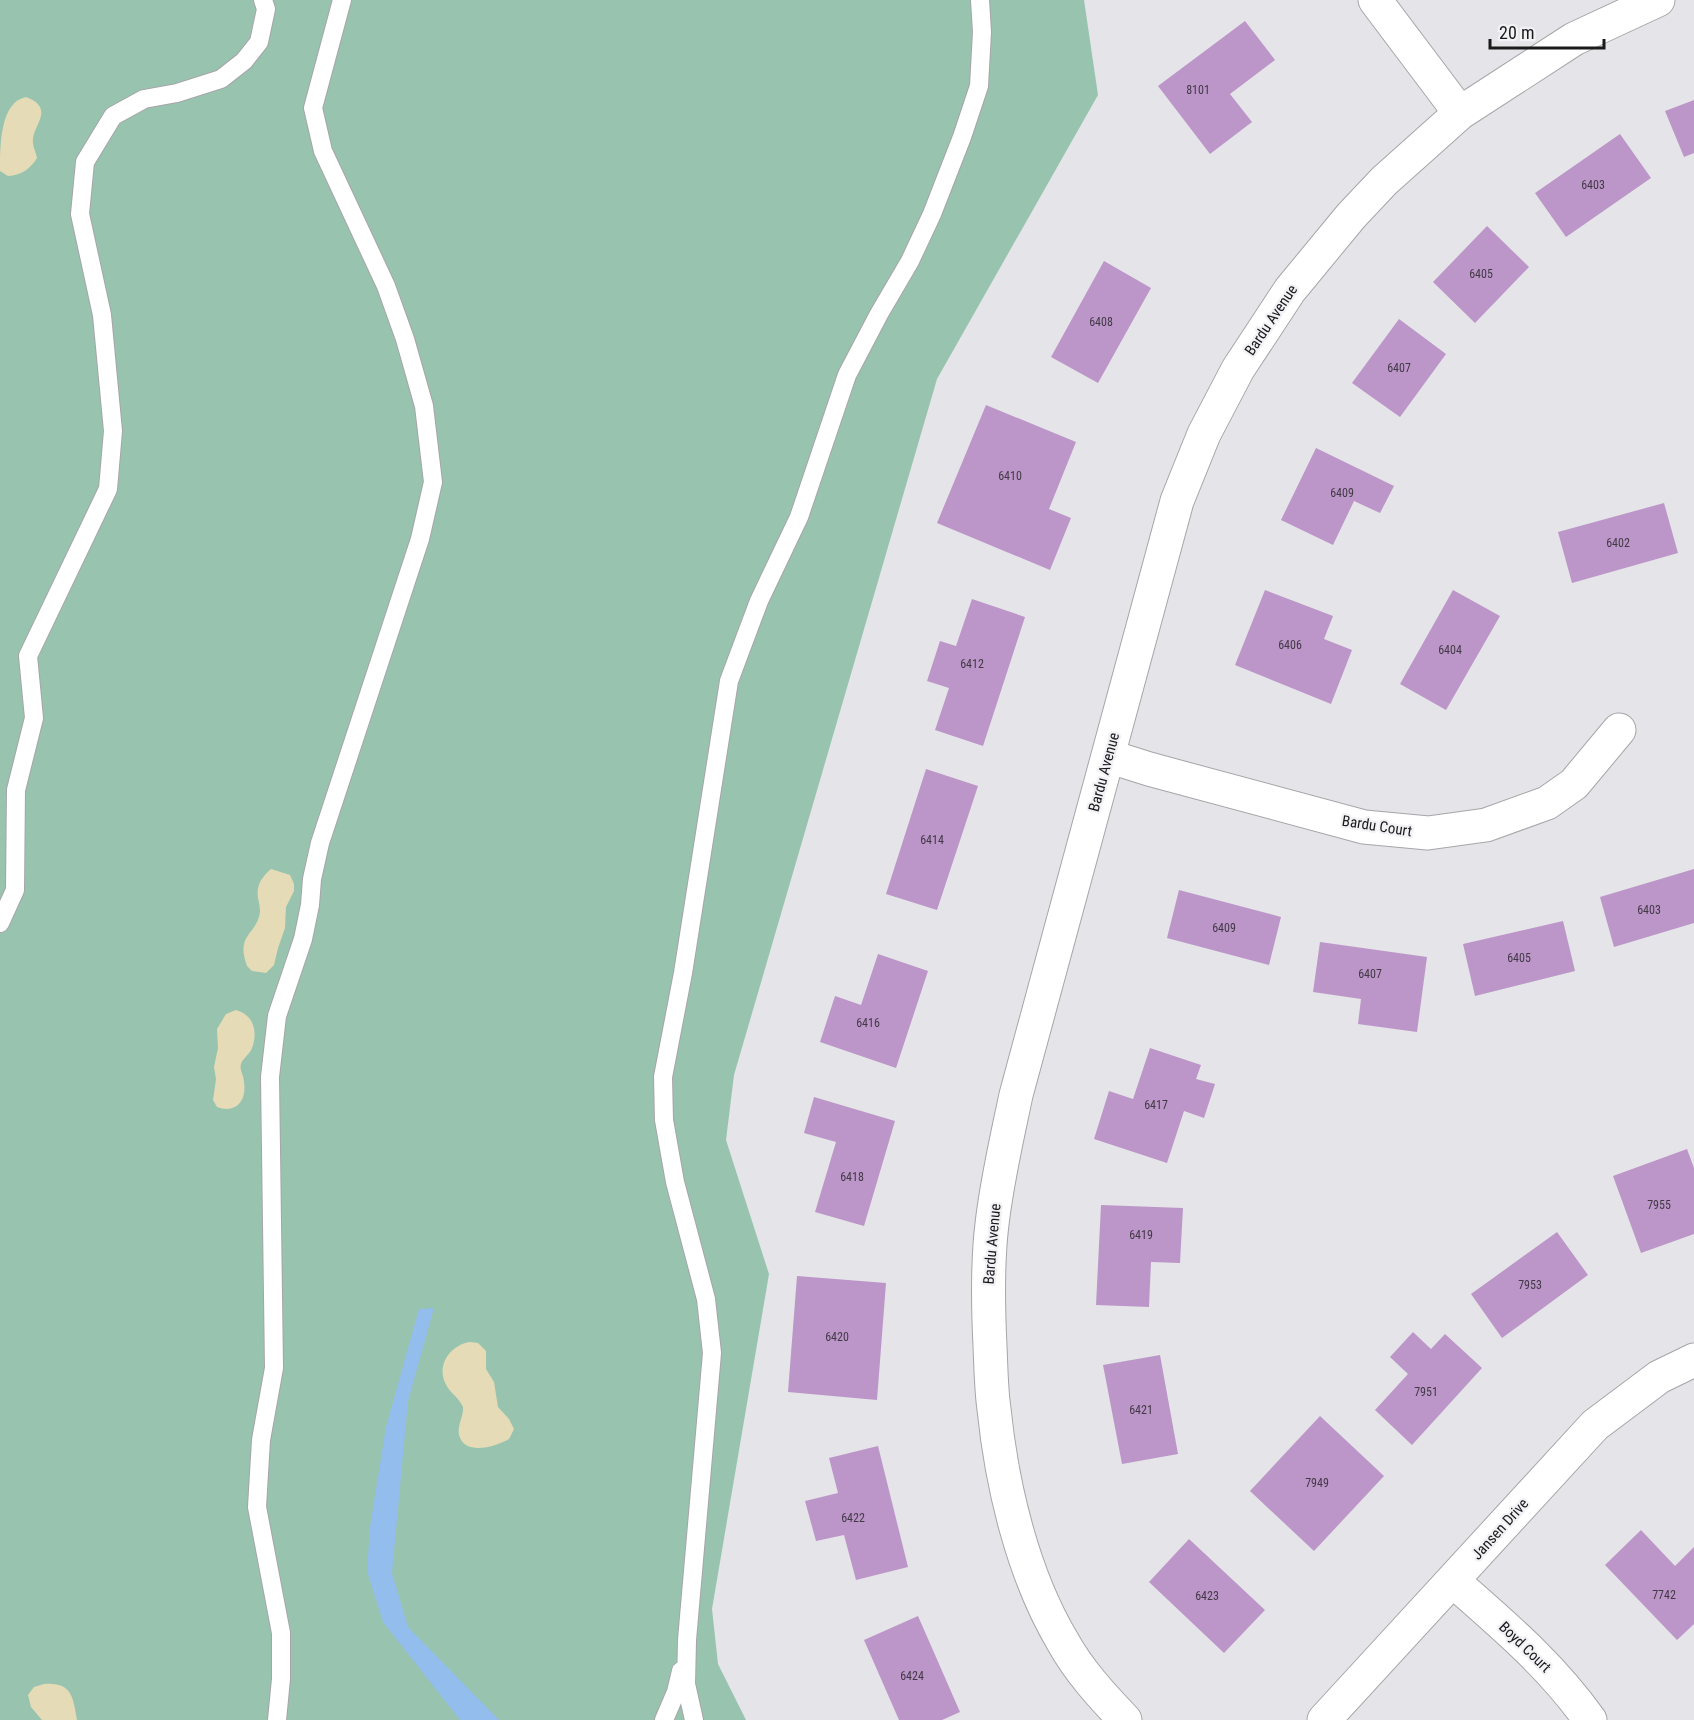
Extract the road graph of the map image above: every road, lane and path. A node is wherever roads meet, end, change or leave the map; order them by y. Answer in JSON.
{"nodes":[{"id":1,"x":263,"y":0,"type":"edge"},
{"id":2,"x":342,"y":0,"type":"edge"},
{"id":3,"x":980,"y":0,"type":"edge"},
{"id":4,"x":1375,"y":0,"type":"edge"},
{"id":5,"x":1658,"y":0,"type":"edge"},
{"id":6,"x":1460,"y":113,"type":"junction"},
{"id":7,"x":1619,"y":730,"type":"dead end"},
{"id":8,"x":1108,"y":756,"type":"junction"},
{"id":9,"x":0,"y":923,"type":"edge"},
{"id":10,"x":1694,"y":1360,"type":"edge"},
{"id":11,"x":1453,"y":1581,"type":"junction"},
{"id":12,"x":687,"y":1640,"type":"junction"},
{"id":13,"x":277,"y":1720,"type":"edge"},
{"id":14,"x":664,"y":1720,"type":"edge"},
{"id":15,"x":694,"y":1720,"type":"edge"},
{"id":16,"x":1125,"y":1720,"type":"edge"},
{"id":17,"x":1324,"y":1720,"type":"edge"},
{"id":18,"x":1590,"y":1720,"type":"edge"}],
"edges":[{"from":1,"to":9,"type":"lane"},
{"from":2,"to":13,"type":"lane"},
{"from":3,"to":12,"type":"lane"},
{"from":4,"to":6,"type":"street"},
{"from":5,"to":6,"type":"street","name":"Bardu Avenue"},
{"from":6,"to":8,"type":"street","name":"Bardu Avenue"},
{"from":7,"to":8,"type":"street","name":"Bardu Court"},
{"from":8,"to":16,"type":"street","name":"Bardu Avenue"},
{"from":10,"to":11,"type":"street","name":"Jansen Drive"},
{"from":11,"to":17,"type":"street","name":"Jansen Drive"},
{"from":11,"to":18,"type":"street","name":"Boyd Court"},
{"from":12,"to":14,"type":"lane"},
{"from":12,"to":15,"type":"lane"}]}
